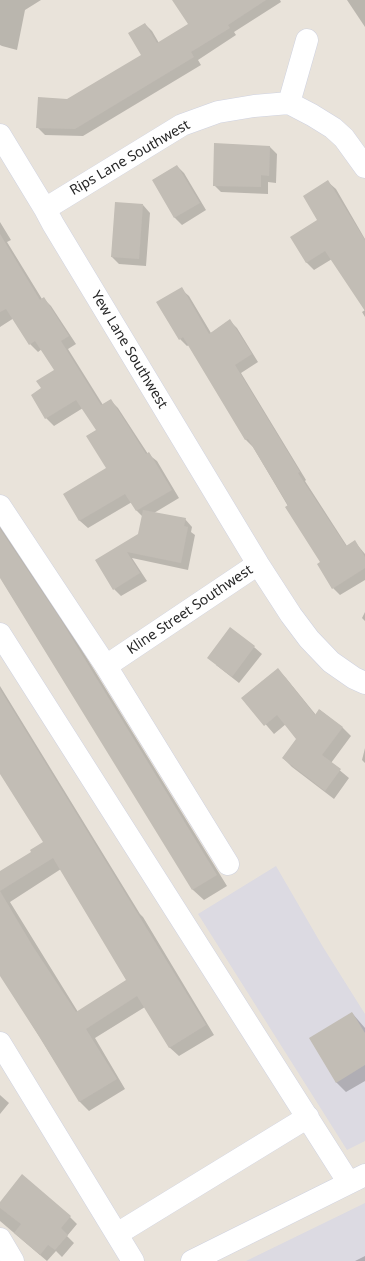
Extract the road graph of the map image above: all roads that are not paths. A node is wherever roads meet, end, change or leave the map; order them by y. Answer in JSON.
{"nodes":[{"id":1,"x":307,"y":40,"type":"dead end"},
{"id":2,"x":288,"y":103,"type":"junction"},
{"id":3,"x":0,"y":136,"type":"edge"},
{"id":4,"x":365,"y":167,"type":"edge"},
{"id":5,"x":45,"y":209,"type":"junction"},
{"id":6,"x":0,"y":506,"type":"edge"},
{"id":7,"x":258,"y":564,"type":"junction"},
{"id":8,"x":0,"y":634,"type":"edge"},
{"id":9,"x":106,"y":666,"type":"junction"},
{"id":10,"x":365,"y":683,"type":"edge"},
{"id":11,"x":228,"y":864,"type":"dead end"},
{"id":12,"x":0,"y":1042,"type":"edge"},
{"id":13,"x":308,"y":1117,"type":"junction"},
{"id":14,"x":357,"y":1179,"type":"edge"},
{"id":15,"x":117,"y":1234,"type":"junction"},
{"id":16,"x":0,"y":1239,"type":"edge"},
{"id":17,"x":13,"y":1261,"type":"edge"},
{"id":18,"x":133,"y":1261,"type":"edge"},
{"id":19,"x":192,"y":1261,"type":"edge"}],
"edges":[{"from":1,"to":2,"type":"street"},
{"from":2,"to":4,"type":"street"},
{"from":2,"to":5,"type":"street","name":"Rips Lane Southwest"},
{"from":3,"to":5,"type":"street","name":"Yew Lane Southwest"},
{"from":5,"to":7,"type":"street","name":"Yew Lane Southwest"},
{"from":6,"to":9,"type":"street"},
{"from":7,"to":9,"type":"street","name":"Kline Street Southwest"},
{"from":7,"to":10,"type":"street","name":"Kline Street Southwest"},
{"from":8,"to":13,"type":"street"},
{"from":9,"to":11,"type":"street"},
{"from":12,"to":15,"type":"street"},
{"from":13,"to":14,"type":"street"},
{"from":13,"to":15,"type":"street"},
{"from":14,"to":19,"type":"street"},
{"from":15,"to":18,"type":"street"},
{"from":16,"to":17,"type":"street"}]}
